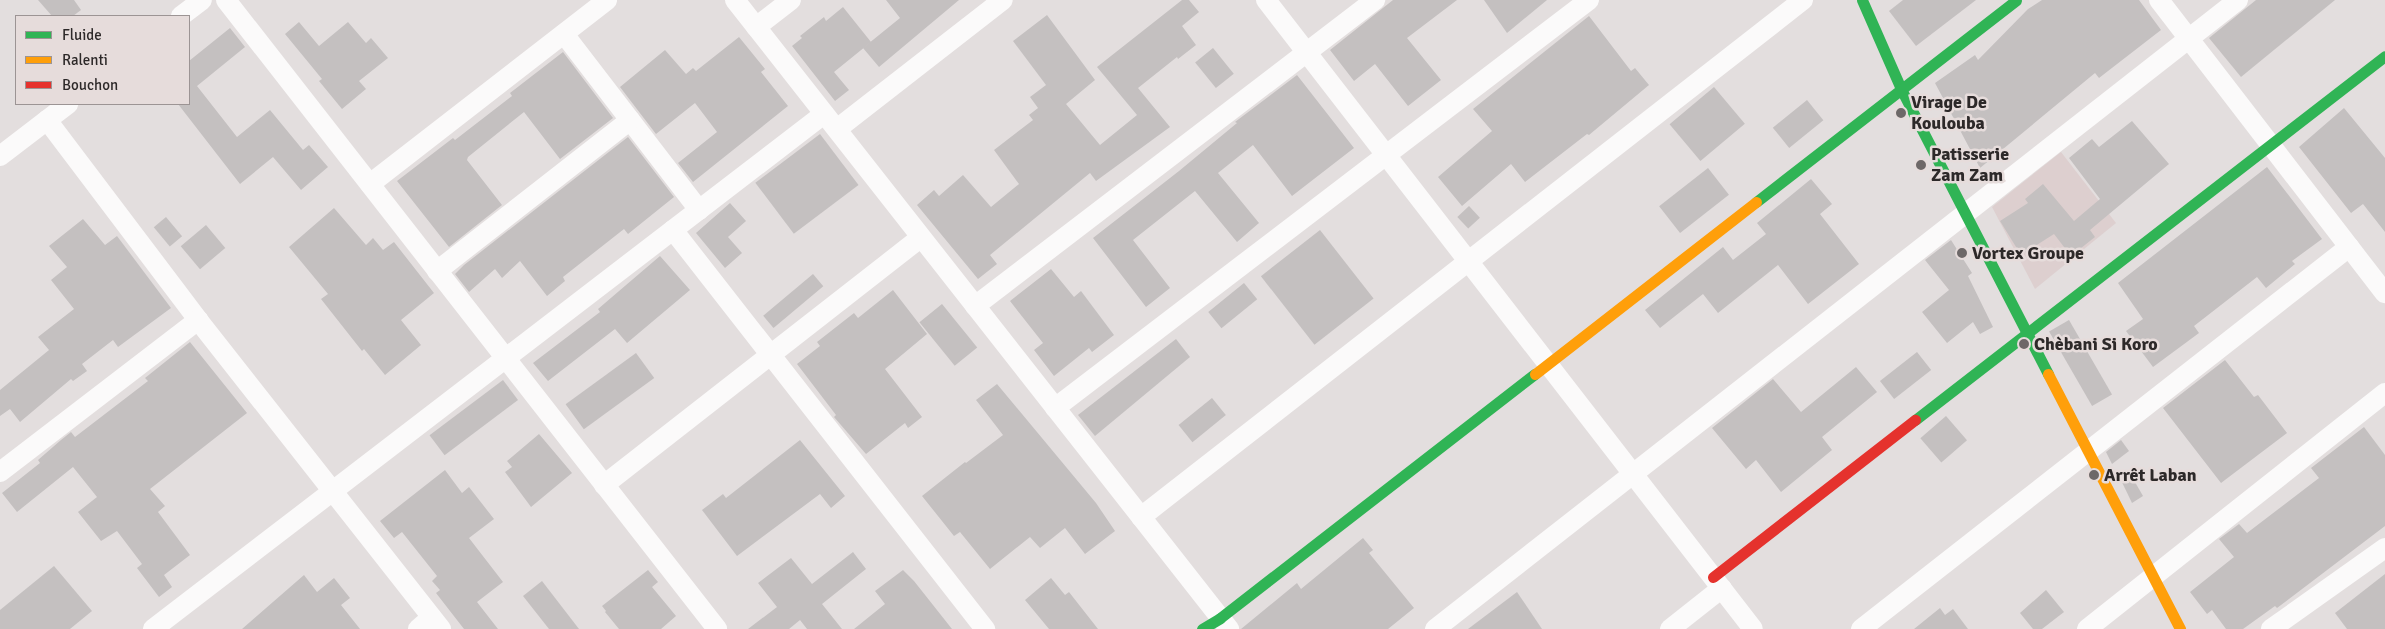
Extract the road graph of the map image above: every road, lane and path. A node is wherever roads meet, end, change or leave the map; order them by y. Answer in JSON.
{"nodes":[{"id":1,"x":202,"y":0,"type":"edge"},
{"id":2,"x":226,"y":0,"type":"edge"},
{"id":3,"x":607,"y":0,"type":"edge"},
{"id":4,"x":735,"y":0,"type":"edge"},
{"id":5,"x":791,"y":0,"type":"edge"},
{"id":6,"x":1003,"y":0,"type":"edge"},
{"id":7,"x":1266,"y":0,"type":"edge"},
{"id":8,"x":1376,"y":0,"type":"edge"},
{"id":9,"x":1589,"y":0,"type":"edge"},
{"id":10,"x":1803,"y":0,"type":"edge"},
{"id":11,"x":1862,"y":0,"type":"edge"},
{"id":12,"x":2016,"y":0,"type":"edge"},
{"id":13,"x":2158,"y":0,"type":"edge"},
{"id":14,"x":2238,"y":0,"type":"edge"},
{"id":15,"x":181,"y":15,"type":"edge"},
{"id":16,"x":756,"y":27,"type":"junction"},
{"id":17,"x":564,"y":34,"type":"junction"},
{"id":18,"x":2188,"y":38,"type":"junction"},
{"id":19,"x":1307,"y":53,"type":"junction"},
{"id":20,"x":2385,"y":56,"type":"edge"},
{"id":21,"x":1902,"y":89,"type":"junction"},
{"id":22,"x":67,"y":105,"type":"edge"},
{"id":23,"x":47,"y":120,"type":"junction"},
{"id":24,"x":630,"y":120,"type":"junction"},
{"id":25,"x":830,"y":121,"type":"junction"},
{"id":26,"x":2270,"y":145,"type":"junction"},
{"id":27,"x":1386,"y":155,"type":"junction"},
{"id":28,"x":0,"y":156,"type":"edge"},
{"id":29,"x":370,"y":184,"type":"junction"},
{"id":30,"x":699,"y":210,"type":"junction"},
{"id":31,"x":1965,"y":213,"type":"junction"},
{"id":32,"x":673,"y":230,"type":"junction"},
{"id":33,"x":921,"y":237,"type":"junction"},
{"id":34,"x":2349,"y":247,"type":"junction"},
{"id":35,"x":1468,"y":261,"type":"junction"},
{"id":36,"x":437,"y":271,"type":"junction"},
{"id":37,"x":2385,"y":293,"type":"edge"},
{"id":38,"x":975,"y":306,"type":"junction"},
{"id":39,"x":198,"y":320,"type":"junction"},
{"id":40,"x":2027,"y":333,"type":"junction"},
{"id":41,"x":771,"y":355,"type":"junction"},
{"id":42,"x":506,"y":358,"type":"junction"},
{"id":43,"x":1548,"y":364,"type":"junction"},
{"id":44,"x":2385,"y":393,"type":"edge"},
{"id":45,"x":1055,"y":408,"type":"junction"},
{"id":46,"x":2088,"y":451,"type":"junction"},
{"id":47,"x":0,"y":472,"type":"edge"},
{"id":48,"x":1633,"y":474,"type":"junction"},
{"id":49,"x":604,"y":485,"type":"junction"},
{"id":50,"x":333,"y":490,"type":"junction"},
{"id":51,"x":1141,"y":517,"type":"junction"},
{"id":52,"x":2385,"y":548,"type":"edge"},
{"id":53,"x":2154,"y":577,"type":"junction"},
{"id":54,"x":1717,"y":583,"type":"junction"},
{"id":55,"x":1224,"y":623,"type":"edge"},
{"id":56,"x":430,"y":625,"type":"edge"},
{"id":57,"x":153,"y":629,"type":"edge"},
{"id":58,"x":717,"y":629,"type":"edge"},
{"id":59,"x":985,"y":629,"type":"edge"},
{"id":60,"x":1202,"y":629,"type":"edge"},
{"id":61,"x":1435,"y":629,"type":"edge"},
{"id":62,"x":1670,"y":629,"type":"edge"},
{"id":63,"x":1753,"y":629,"type":"edge"},
{"id":64,"x":1861,"y":629,"type":"edge"},
{"id":65,"x":2087,"y":629,"type":"edge"},
{"id":66,"x":2180,"y":629,"type":"edge"},
{"id":67,"x":2271,"y":629,"type":"edge"}],
"edges":[{"from":1,"to":15,"type":"street"},
{"from":2,"to":29,"type":"street"},
{"from":3,"to":17,"type":"street"},
{"from":4,"to":16,"type":"street"},
{"from":5,"to":16,"type":"street"},
{"from":6,"to":25,"type":"street"},
{"from":7,"to":19,"type":"street"},
{"from":8,"to":19,"type":"street"},
{"from":9,"to":27,"type":"street"},
{"from":10,"to":35,"type":"street"},
{"from":11,"to":21,"type":"street"},
{"from":12,"to":21,"type":"street"},
{"from":13,"to":18,"type":"street"},
{"from":14,"to":18,"type":"street"},
{"from":16,"to":25,"type":"street"},
{"from":17,"to":24,"type":"street"},
{"from":17,"to":29,"type":"street"},
{"from":18,"to":26,"type":"street"},
{"from":18,"to":31,"type":"street"},
{"from":19,"to":27,"type":"street"},
{"from":19,"to":38,"type":"street"},
{"from":20,"to":26,"type":"street"},
{"from":21,"to":31,"type":"street"},
{"from":21,"to":43,"type":"street"},
{"from":22,"to":23,"type":"street"},
{"from":23,"to":28,"type":"street"},
{"from":23,"to":39,"type":"street"},
{"from":24,"to":30,"type":"street"},
{"from":24,"to":36,"type":"street"},
{"from":25,"to":30,"type":"street"},
{"from":25,"to":33,"type":"street"},
{"from":26,"to":34,"type":"street"},
{"from":26,"to":40,"type":"street"},
{"from":27,"to":35,"type":"street"},
{"from":27,"to":45,"type":"street"},
{"from":29,"to":36,"type":"street"},
{"from":30,"to":32,"type":"street"},
{"from":31,"to":40,"type":"street"},
{"from":31,"to":48,"type":"street"},
{"from":32,"to":41,"type":"street"},
{"from":32,"to":42,"type":"street"},
{"from":33,"to":38,"type":"street"},
{"from":33,"to":41,"type":"street"},
{"from":34,"to":37,"type":"street"},
{"from":34,"to":46,"type":"street"},
{"from":35,"to":43,"type":"street"},
{"from":35,"to":51,"type":"street"},
{"from":36,"to":42,"type":"street"},
{"from":38,"to":45,"type":"street"},
{"from":39,"to":47,"type":"street"},
{"from":39,"to":50,"type":"street"},
{"from":40,"to":46,"type":"street"},
{"from":40,"to":54,"type":"street"},
{"from":41,"to":49,"type":"street"},
{"from":41,"to":59,"type":"street"},
{"from":42,"to":49,"type":"street"},
{"from":42,"to":50,"type":"street"},
{"from":43,"to":48,"type":"street"},
{"from":43,"to":55,"type":"street"},
{"from":44,"to":53,"type":"street"},
{"from":45,"to":51,"type":"street"},
{"from":46,"to":53,"type":"street"},
{"from":46,"to":64,"type":"street"},
{"from":48,"to":54,"type":"street"},
{"from":48,"to":61,"type":"street"},
{"from":49,"to":58,"type":"street"},
{"from":50,"to":56,"type":"street"},
{"from":50,"to":57,"type":"street"},
{"from":51,"to":55,"type":"street"},
{"from":52,"to":67,"type":"street"},
{"from":53,"to":65,"type":"street"},
{"from":53,"to":66,"type":"street"},
{"from":54,"to":62,"type":"street"},
{"from":54,"to":63,"type":"street"},
{"from":55,"to":60,"type":"street"}]}
